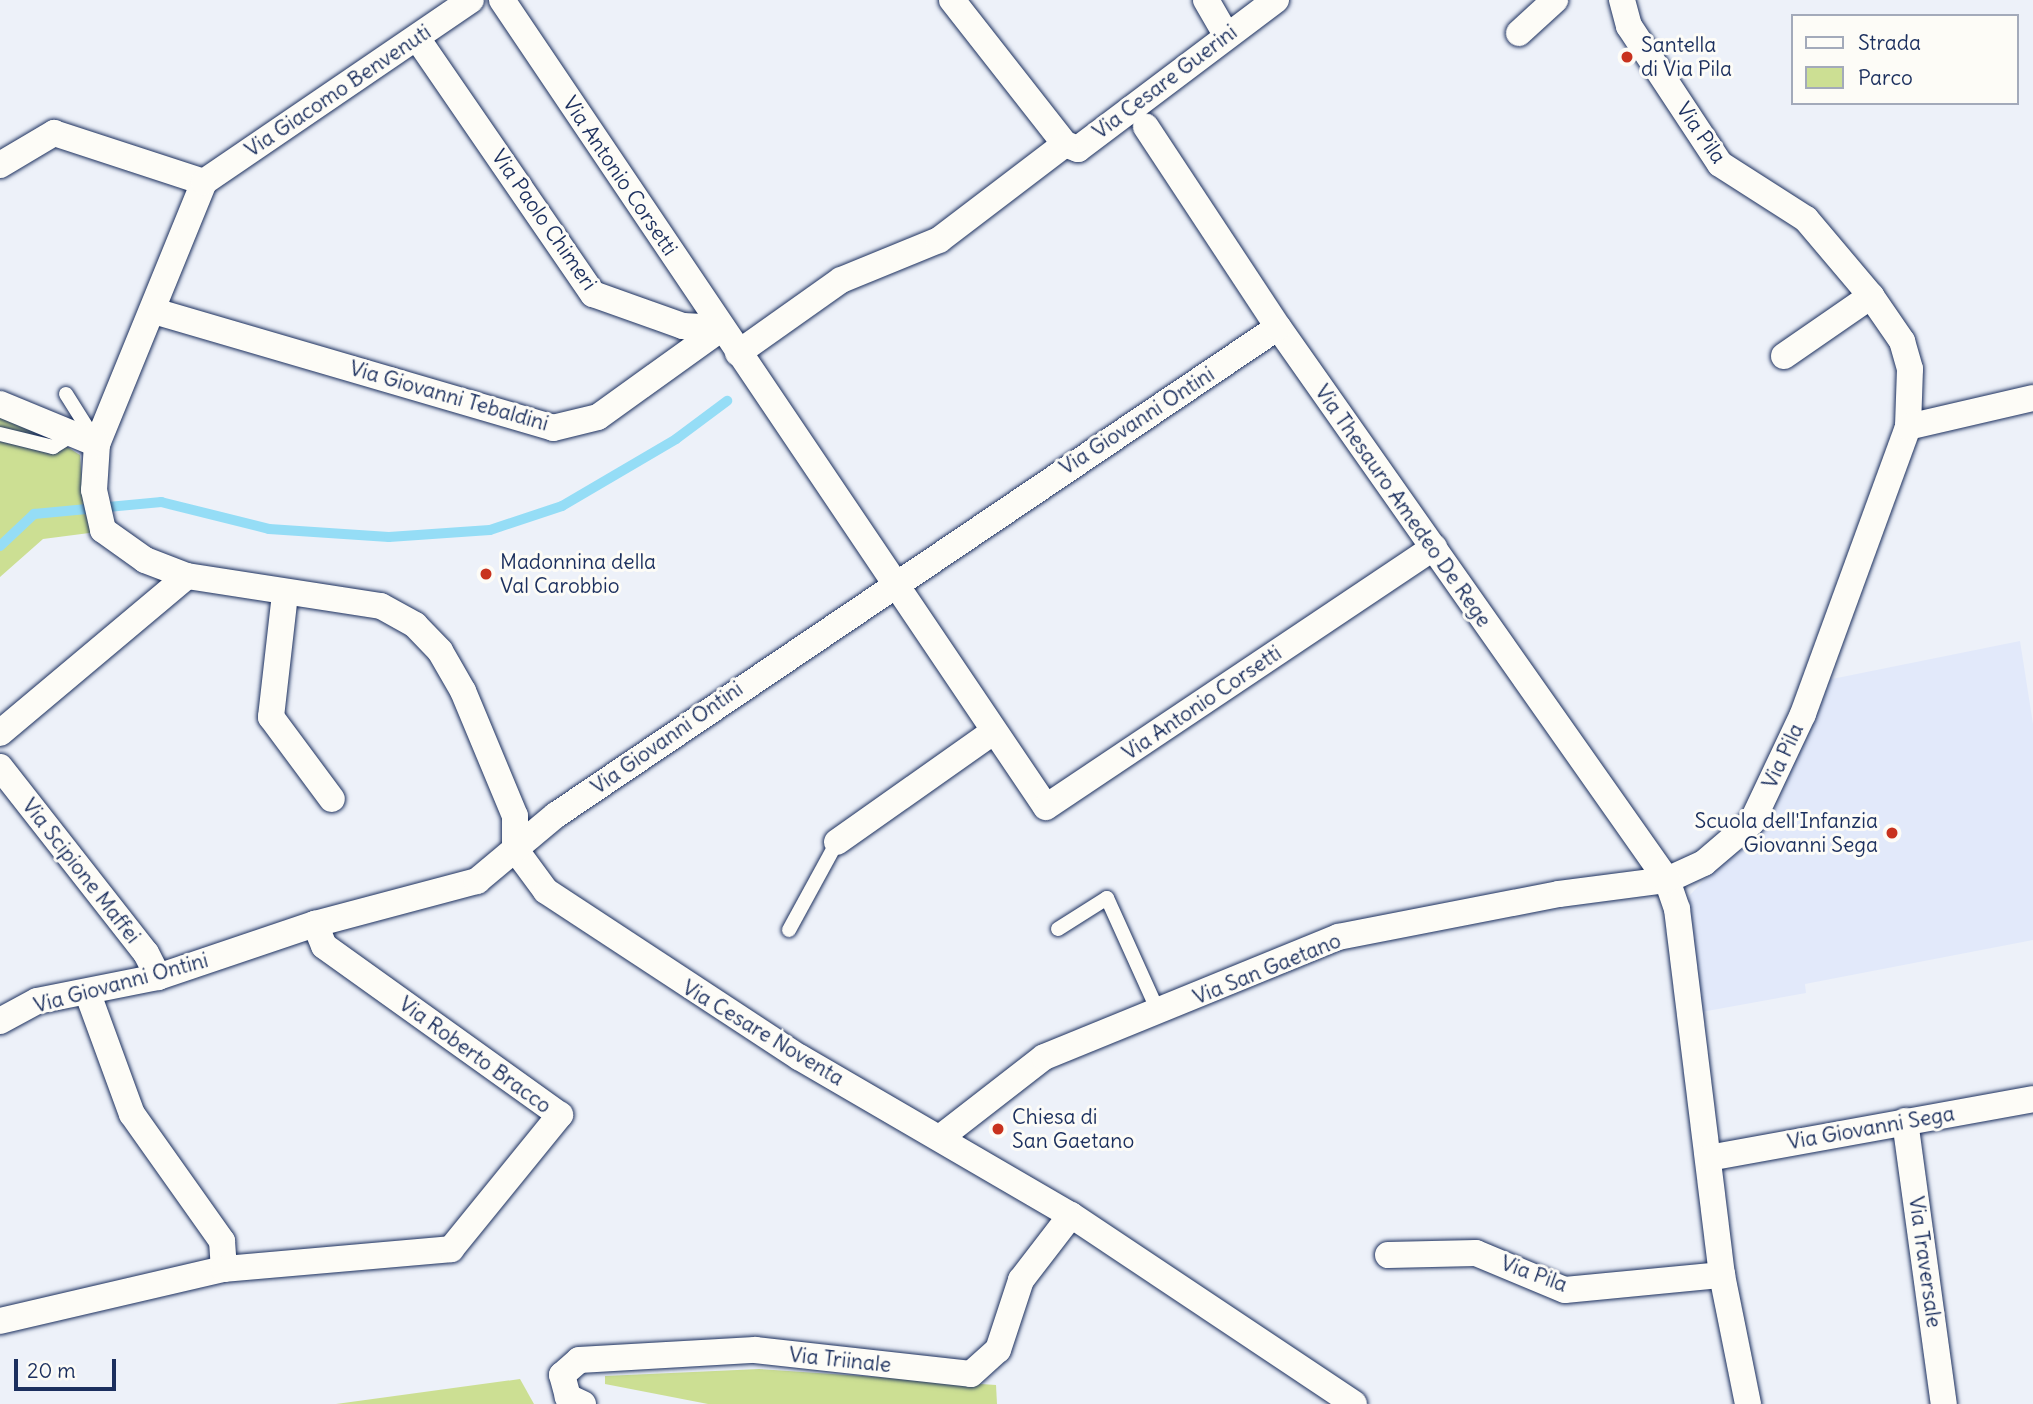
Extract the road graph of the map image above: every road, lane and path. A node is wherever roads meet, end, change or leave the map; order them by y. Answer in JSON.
{"nodes":[{"id":1,"x":471,"y":0,"type":"edge"},
{"id":2,"x":502,"y":0,"type":"edge"},
{"id":3,"x":952,"y":0,"type":"edge"},
{"id":4,"x":1206,"y":0,"type":"edge"},
{"id":5,"x":1276,"y":0,"type":"edge"},
{"id":6,"x":1555,"y":0,"type":"edge"},
{"id":7,"x":1622,"y":0,"type":"edge"},
{"id":8,"x":1519,"y":33,"type":"dead end"},
{"id":9,"x":1226,"y":34,"type":"junction"},
{"id":10,"x":417,"y":38,"type":"junction"},
{"id":11,"x":1146,"y":127,"type":"dead end"},
{"id":12,"x":1065,"y":144,"type":"junction"},
{"id":13,"x":0,"y":165,"type":"edge"},
{"id":14,"x":204,"y":183,"type":"junction"},
{"id":15,"x":1871,"y":296,"type":"junction"},
{"id":16,"x":154,"y":311,"type":"junction"},
{"id":17,"x":1278,"y":327,"type":"junction"},
{"id":18,"x":722,"y":328,"type":"junction"},
{"id":19,"x":738,"y":353,"type":"junction"},
{"id":20,"x":1784,"y":356,"type":"dead end"},
{"id":21,"x":66,"y":394,"type":"dead end"},
{"id":22,"x":2033,"y":398,"type":"edge"},
{"id":23,"x":0,"y":404,"type":"edge"},
{"id":24,"x":1908,"y":427,"type":"junction"},
{"id":25,"x":0,"y":434,"type":"edge"},
{"id":26,"x":86,"y":439,"type":"junction"},
{"id":27,"x":1434,"y":547,"type":"junction"},
{"id":28,"x":187,"y":576,"type":"junction"},
{"id":29,"x":895,"y":581,"type":"junction"},
{"id":30,"x":285,"y":594,"type":"junction"},
{"id":31,"x":993,"y":732,"type":"junction"},
{"id":32,"x":0,"y":733,"type":"edge"},
{"id":33,"x":0,"y":767,"type":"edge"},
{"id":34,"x":332,"y":799,"type":"dead end"},
{"id":35,"x":837,"y":842,"type":"joint"},
{"id":36,"x":515,"y":849,"type":"junction"},
{"id":37,"x":1667,"y":880,"type":"junction"},
{"id":38,"x":314,"y":924,"type":"junction"},
{"id":39,"x":1058,"y":929,"type":"dead end"},
{"id":40,"x":789,"y":930,"type":"dead end"},
{"id":41,"x":158,"y":977,"type":"junction"},
{"id":42,"x":88,"y":994,"type":"junction"},
{"id":43,"x":1159,"y":1013,"type":"junction"},
{"id":44,"x":0,"y":1021,"type":"edge"},
{"id":45,"x":2033,"y":1099,"type":"edge"},
{"id":46,"x":1905,"y":1121,"type":"junction"},
{"id":47,"x":941,"y":1137,"type":"junction"},
{"id":48,"x":1709,"y":1158,"type":"junction"},
{"id":49,"x":1072,"y":1215,"type":"junction"},
{"id":50,"x":1388,"y":1255,"type":"dead end"},
{"id":51,"x":224,"y":1269,"type":"junction"},
{"id":52,"x":1723,"y":1275,"type":"junction"},
{"id":53,"x":0,"y":1321,"type":"edge"},
{"id":54,"x":583,"y":1404,"type":"edge"},
{"id":55,"x":1354,"y":1404,"type":"edge"},
{"id":56,"x":1748,"y":1404,"type":"edge"},
{"id":57,"x":1944,"y":1404,"type":"edge"}],
"edges":[{"from":1,"to":10,"type":"street","name":"Via Giacomo Benvenuti"},
{"from":2,"to":18,"type":"street","name":"Via Antonio Corsetti"},
{"from":3,"to":12,"type":"street","name":"Via Cesare Guerini"},
{"from":4,"to":9,"type":"street"},
{"from":5,"to":9,"type":"street","name":"Via Cesare Guerini"},
{"from":6,"to":8,"type":"street"},
{"from":7,"to":15,"type":"street","name":"Via Pila"},
{"from":9,"to":12,"type":"street","name":"Via Cesare Guerini"},
{"from":10,"to":14,"type":"street","name":"Via Giacomo Benvenuti"},
{"from":10,"to":18,"type":"street","name":"Via Paolo Chimeri"},
{"from":11,"to":17,"type":"street","name":"Via Thesauro Amedeo De Rege"},
{"from":12,"to":19,"type":"street"},
{"from":13,"to":14,"type":"street"},
{"from":14,"to":16,"type":"street"},
{"from":15,"to":20,"type":"street"},
{"from":15,"to":24,"type":"street","name":"Via Pila"},
{"from":16,"to":18,"type":"street","name":"Via Giovanni Tebaldini"},
{"from":16,"to":26,"type":"street"},
{"from":17,"to":27,"type":"street","name":"Via Thesauro Amedeo De Rege"},
{"from":17,"to":29,"type":"street","name":"Via Giovanni Ontini"},
{"from":18,"to":19,"type":"street","name":"Via Antonio Corsetti"},
{"from":19,"to":29,"type":"street","name":"Via Antonio Corsetti"},
{"from":21,"to":26,"type":"lane"},
{"from":22,"to":24,"type":"street"},
{"from":23,"to":26,"type":"street"},
{"from":24,"to":37,"type":"street","name":"Via Pila"},
{"from":25,"to":26,"type":"lane"},
{"from":26,"to":28,"type":"street"},
{"from":27,"to":31,"type":"street","name":"Via Antonio Corsetti"},
{"from":27,"to":37,"type":"street","name":"Via Thesauro Amedeo De Rege"},
{"from":28,"to":30,"type":"street"},
{"from":28,"to":32,"type":"street"},
{"from":29,"to":31,"type":"street","name":"Via Antonio Corsetti"},
{"from":29,"to":36,"type":"street","name":"Via Giovanni Ontini"},
{"from":30,"to":34,"type":"street"},
{"from":30,"to":36,"type":"street"},
{"from":31,"to":35,"type":"street"},
{"from":33,"to":41,"type":"street","name":"Via Scipione Maffei"},
{"from":35,"to":40,"type":"lane"},
{"from":36,"to":38,"type":"street","name":"Via Giovanni Ontini"},
{"from":36,"to":47,"type":"street","name":"Via Cesare Noventa"},
{"from":37,"to":43,"type":"street","name":"Via San Gaetano"},
{"from":37,"to":48,"type":"street"},
{"from":38,"to":41,"type":"street","name":"Via Giovanni Ontini"},
{"from":38,"to":51,"type":"street","name":"Via Roberto Bracco"},
{"from":39,"to":43,"type":"lane"},
{"from":41,"to":42,"type":"street","name":"Via Giovanni Ontini"},
{"from":42,"to":44,"type":"street","name":"Via Giovanni Ontini"},
{"from":42,"to":51,"type":"street"},
{"from":43,"to":47,"type":"street","name":"Via San Gaetano"},
{"from":45,"to":46,"type":"street","name":"Via Giovanni Sega"},
{"from":46,"to":48,"type":"street","name":"Via Giovanni Sega"},
{"from":46,"to":57,"type":"street","name":"Via Traversale"},
{"from":47,"to":49,"type":"street","name":"Via Cesare Noventa"},
{"from":48,"to":52,"type":"street"},
{"from":49,"to":54,"type":"street","name":"Via Triinale"},
{"from":49,"to":55,"type":"street","name":"Via Cesare Noventa"},
{"from":50,"to":52,"type":"street","name":"Via Pila"},
{"from":51,"to":53,"type":"street","name":"Via Roberto Bracco"},
{"from":52,"to":56,"type":"street"}]}
